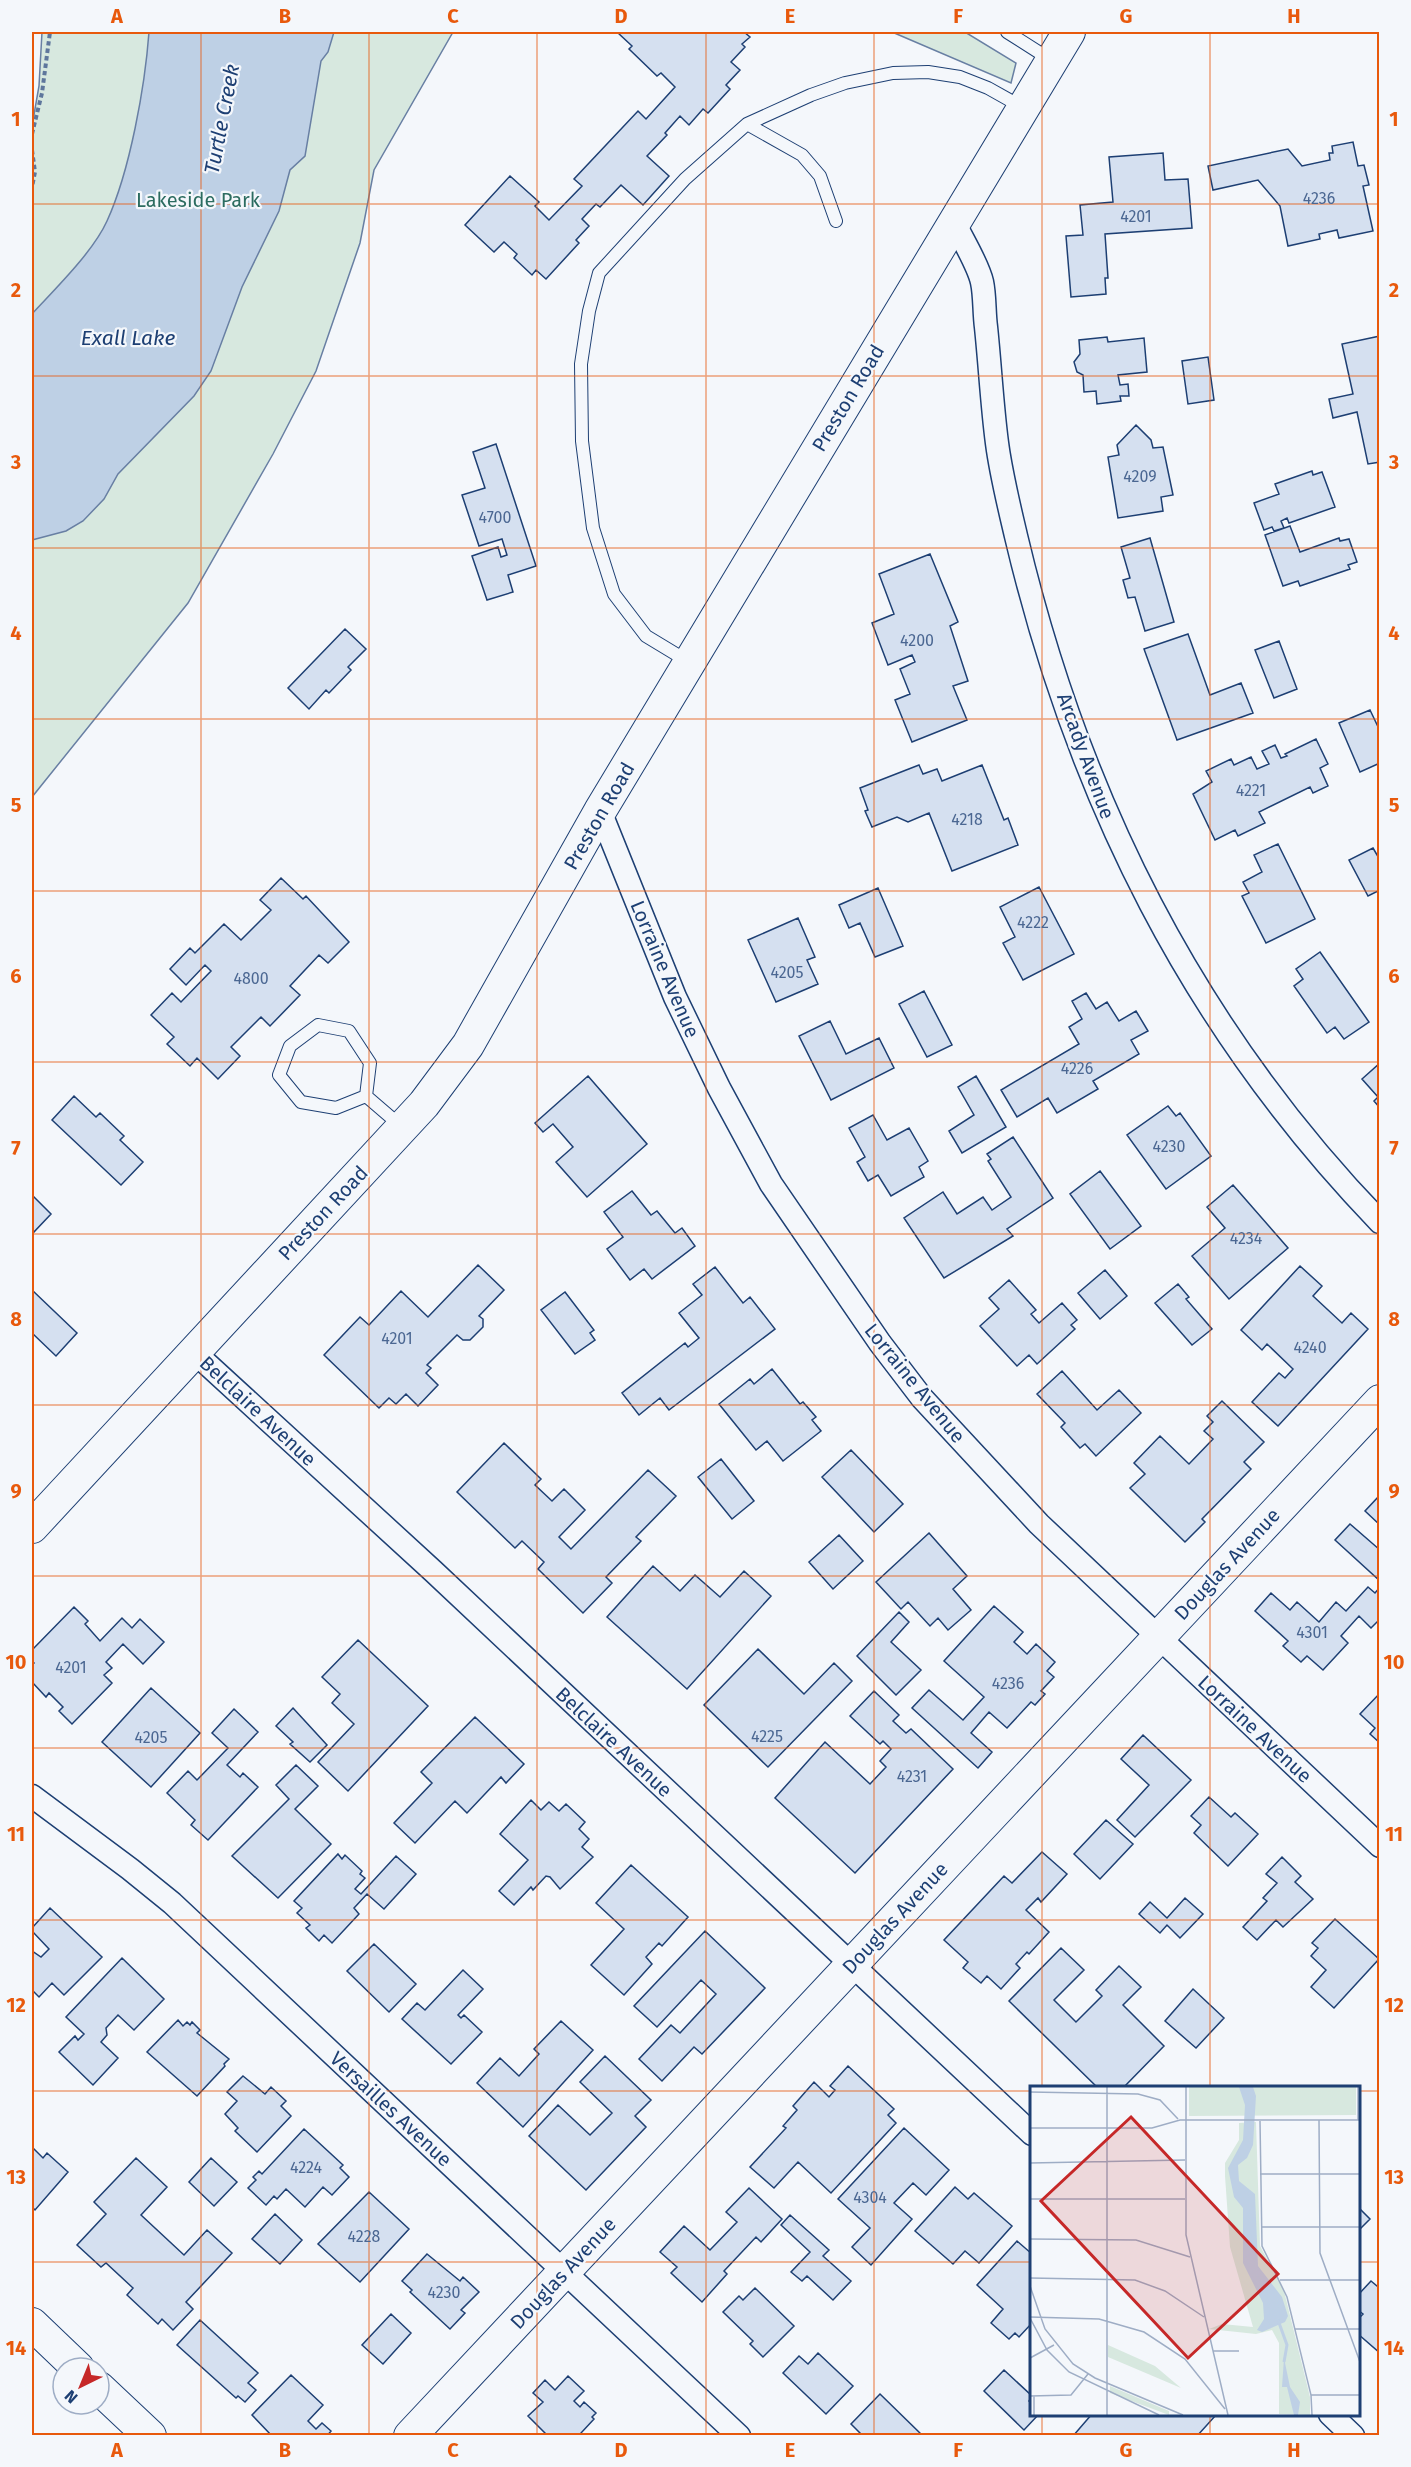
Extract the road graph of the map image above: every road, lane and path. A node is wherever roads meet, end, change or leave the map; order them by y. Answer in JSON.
{"nodes":[{"id":1,"x":50,"y":32,"type":"edge"},
{"id":2,"x":1007,"y":32,"type":"edge"},
{"id":3,"x":1069,"y":32,"type":"edge"},
{"id":4,"x":1051,"y":60,"type":"junction"},
{"id":5,"x":1023,"y":107,"type":"junction"},
{"id":6,"x":747,"y":124,"type":"junction"},
{"id":7,"x":32,"y":134,"type":"edge"},
{"id":8,"x":32,"y":150,"type":"edge"},
{"id":9,"x":32,"y":188,"type":"edge"},
{"id":10,"x":836,"y":221,"type":"dead end"},
{"id":11,"x":954,"y":222,"type":"junction"},
{"id":12,"x":690,"y":662,"type":"junction"},
{"id":13,"x":600,"y":811,"type":"junction"},
{"id":14,"x":366,"y":1096,"type":"junction"},
{"id":15,"x":403,"y":1127,"type":"junction"},
{"id":16,"x":1380,"y":1222,"type":"edge"},
{"id":17,"x":195,"y":1352,"type":"junction"},
{"id":18,"x":1380,"y":1401,"type":"edge"},
{"id":19,"x":32,"y":1527,"type":"edge"},
{"id":20,"x":1158,"y":1638,"type":"junction"},
{"id":21,"x":32,"y":1796,"type":"edge"},
{"id":22,"x":1380,"y":1846,"type":"edge"},
{"id":23,"x":851,"y":1965,"type":"junction"},
{"id":24,"x":1030,"y":2132,"type":"edge"},
{"id":25,"x":565,"y":2271,"type":"junction"},
{"id":26,"x":32,"y":2325,"type":"edge"},
{"id":27,"x":65,"y":2356,"type":"edge"},
{"id":28,"x":111,"y":2399,"type":"edge"},
{"id":29,"x":1331,"y":2416,"type":"edge"},
{"id":30,"x":150,"y":2436,"type":"edge"},
{"id":31,"x":410,"y":2436,"type":"edge"},
{"id":32,"x":739,"y":2436,"type":"edge"},
{"id":33,"x":1353,"y":2436,"type":"edge"}],
"edges":[{"from":1,"to":7,"type":"path"},
{"from":2,"to":4,"type":"lane"},
{"from":3,"to":4,"type":"main road","name":"Preston Road"},
{"from":4,"to":5,"type":"main road","name":"Preston Road"},
{"from":5,"to":6,"type":"lane"},
{"from":5,"to":11,"type":"main road","name":"Preston Road"},
{"from":6,"to":10,"type":"lane"},
{"from":6,"to":12,"type":"lane"},
{"from":8,"to":9,"type":"path"},
{"from":11,"to":12,"type":"main road","name":"Preston Road"},
{"from":11,"to":16,"type":"street","name":"Arcady Avenue"},
{"from":12,"to":13,"type":"main road","name":"Preston Road"},
{"from":13,"to":15,"type":"main road","name":"Preston Road"},
{"from":13,"to":20,"type":"street","name":"Lorraine Avenue"},
{"from":14,"to":14,"type":"lane"},
{"from":14,"to":15,"type":"lane"},
{"from":15,"to":17,"type":"main road","name":"Preston Road"},
{"from":17,"to":19,"type":"main road","name":"Preston Road"},
{"from":17,"to":23,"type":"street","name":"Belclaire Avenue"},
{"from":18,"to":20,"type":"main road","name":"Douglas Avenue"},
{"from":20,"to":22,"type":"street","name":"Lorraine Avenue"},
{"from":20,"to":23,"type":"main road","name":"Douglas Avenue"},
{"from":21,"to":25,"type":"street","name":"Versailles Avenue"},
{"from":23,"to":24,"type":"street","name":"Belclaire Avenue"},
{"from":23,"to":25,"type":"main road","name":"Douglas Avenue"},
{"from":25,"to":31,"type":"main road","name":"Douglas Avenue"},
{"from":25,"to":32,"type":"street","name":"Versailles Avenue"},
{"from":26,"to":27,"type":"main road"},
{"from":28,"to":30,"type":"main road"},
{"from":29,"to":33,"type":"street"}]}
